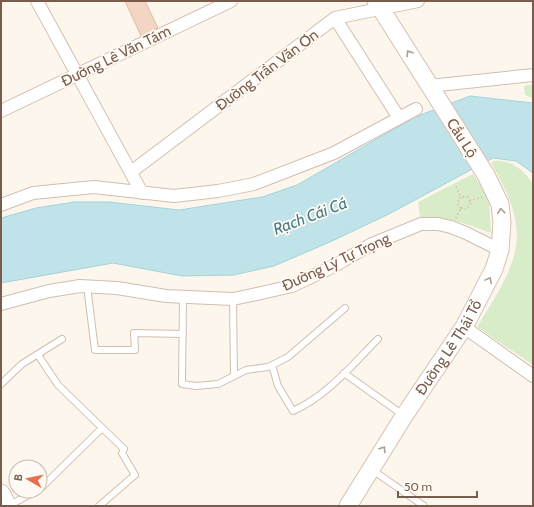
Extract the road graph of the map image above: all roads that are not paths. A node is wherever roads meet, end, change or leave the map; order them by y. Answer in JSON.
{"nodes":[{"id":1,"x":37,"y":1,"type":"edge"},
{"id":2,"x":231,"y":1,"type":"edge"},
{"id":3,"x":418,"y":1,"type":"edge"},
{"id":4,"x":378,"y":4,"type":"edge"},
{"id":5,"x":335,"y":18,"type":"junction"},
{"id":6,"x":78,"y":74,"type":"junction"},
{"id":7,"x":533,"y":75,"type":"edge"},
{"id":8,"x":434,"y":93,"type":"junction"},
{"id":9,"x":416,"y":109,"type":"dead end"},
{"id":10,"x":1,"y":111,"type":"edge"},
{"id":11,"x":399,"y":118,"type":"junction"},
{"id":12,"x":130,"y":172,"type":"junction"},
{"id":13,"x":486,"y":175,"type":"joint"},
{"id":14,"x":142,"y":193,"type":"junction"},
{"id":15,"x":1,"y":205,"type":"edge"},
{"id":16,"x":500,"y":250,"type":"junction"},
{"id":17,"x":87,"y":286,"type":"junction"},
{"id":18,"x":183,"y":297,"type":"junction"},
{"id":19,"x":233,"y":299,"type":"junction"},
{"id":20,"x":1,"y":304,"type":"edge"},
{"id":21,"x":345,"y":308,"type":"dead end"},
{"id":22,"x":464,"y":327,"type":"junction"},
{"id":23,"x":183,"y":334,"type":"junction"},
{"id":24,"x":62,"y":339,"type":"dead end"},
{"id":25,"x":378,"y":339,"type":"dead end"},
{"id":26,"x":38,"y":355,"type":"junction"},
{"id":27,"x":272,"y":365,"type":"junction"},
{"id":28,"x":344,"y":373,"type":"junction"},
{"id":29,"x":234,"y":376,"type":"junction"},
{"id":30,"x":533,"y":376,"type":"edge"},
{"id":31,"x":1,"y":384,"type":"edge"},
{"id":32,"x":404,"y":416,"type":"junction"},
{"id":33,"x":102,"y":428,"type":"junction"},
{"id":34,"x":371,"y":469,"type":"junction"},
{"id":35,"x":48,"y":481,"type":"edge"},
{"id":36,"x":1,"y":493,"type":"edge"},
{"id":37,"x":21,"y":499,"type":"edge"},
{"id":38,"x":8,"y":506,"type":"edge"},
{"id":39,"x":99,"y":506,"type":"edge"},
{"id":40,"x":348,"y":506,"type":"edge"},
{"id":41,"x":424,"y":506,"type":"edge"}],
"edges":[{"from":1,"to":6,"type":"street"},
{"from":2,"to":6,"type":"street","name":"Đường Lê Văn Tám"},
{"from":3,"to":4,"type":"street","name":"Đường Trần Văn Ơn"},
{"from":4,"to":5,"type":"street","name":"Đường Trần Văn Ơn"},
{"from":8,"to":4,"type":"main road","name":"Cầu Lộ","one_way":true},
{"from":5,"to":11,"type":"street"},
{"from":5,"to":12,"type":"street","name":"Đường Trần Văn Ơn"},
{"from":6,"to":10,"type":"street","name":"Đường Lê Văn Tám"},
{"from":6,"to":12,"type":"street"},
{"from":7,"to":8,"type":"street"},
{"from":8,"to":13,"type":"main road","name":"Cầu Lộ"},
{"from":9,"to":11,"type":"street"},
{"from":11,"to":14,"type":"street"},
{"from":12,"to":14,"type":"street"},
{"from":16,"to":13,"type":"main road","name":"Đường Lê Thái Tổ","one_way":true},
{"from":14,"to":15,"type":"street"},
{"from":16,"to":19,"type":"street","name":"Đường Lý Tự Trọng"},
{"from":22,"to":16,"type":"main road","name":"Đường Lê Thái Tổ","one_way":true},
{"from":17,"to":18,"type":"street","name":"Đường Lý Tự Trọng"},
{"from":17,"to":20,"type":"street","name":"Đường Lý Tự Trọng"},
{"from":17,"to":23,"type":"lane"},
{"from":18,"to":19,"type":"street","name":"Đường Lý Tự Trọng"},
{"from":18,"to":23,"type":"lane"},
{"from":19,"to":29,"type":"lane"},
{"from":21,"to":27,"type":"lane"},
{"from":22,"to":30,"type":"street"},
{"from":22,"to":32,"type":"main road","name":"Đường Lê Thái Tổ"},
{"from":23,"to":29,"type":"lane"},
{"from":24,"to":26,"type":"lane"},
{"from":25,"to":28,"type":"lane"},
{"from":26,"to":31,"type":"lane"},
{"from":26,"to":33,"type":"lane"},
{"from":27,"to":28,"type":"lane"},
{"from":27,"to":29,"type":"lane"},
{"from":28,"to":32,"type":"lane"},
{"from":34,"to":32,"type":"main road","name":"Đường Lê Thái Tổ","one_way":true},
{"from":33,"to":35,"type":"lane"},
{"from":33,"to":39,"type":"lane"},
{"from":34,"to":40,"type":"main road","name":"Đường Lê Thái Tổ"},
{"from":34,"to":41,"type":"lane"},
{"from":36,"to":38,"type":"main road"},
{"from":37,"to":38,"type":"lane"}]}
